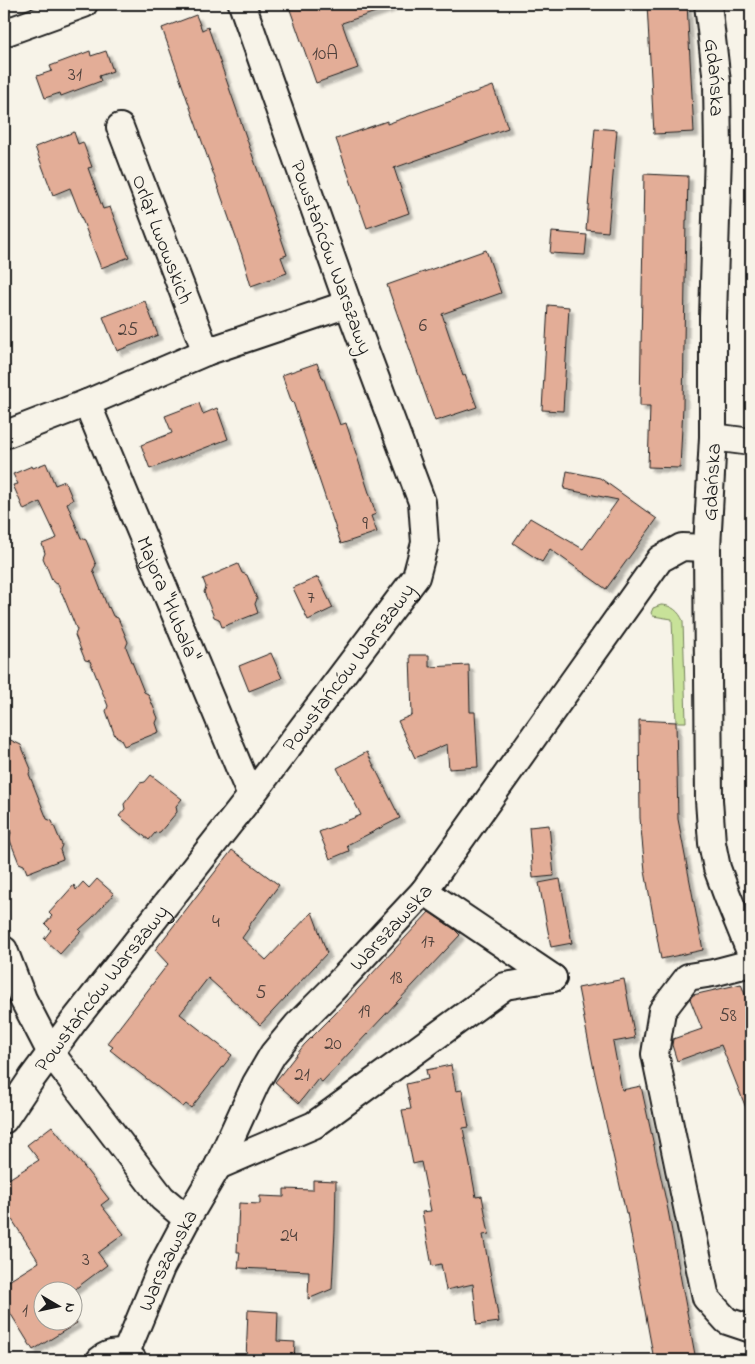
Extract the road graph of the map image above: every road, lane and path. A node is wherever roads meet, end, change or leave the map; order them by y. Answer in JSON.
{"nodes":[{"id":1,"x":84,"y":4,"type":"edge"},
{"id":2,"x":242,"y":4,"type":"edge"},
{"id":3,"x":708,"y":4,"type":"edge"},
{"id":4,"x":4,"y":32,"type":"edge"},
{"id":5,"x":120,"y":127,"type":"dead end"},
{"id":6,"x":348,"y":304,"type":"junction"},
{"id":7,"x":206,"y":352,"type":"junction"},
{"id":8,"x":86,"y":403,"type":"junction"},
{"id":9,"x":4,"y":435,"type":"edge"},
{"id":10,"x":713,"y":437,"type":"junction"},
{"id":11,"x":751,"y":442,"type":"edge"},
{"id":12,"x":707,"y":548,"type":"junction"},
{"id":13,"x":251,"y":796,"type":"junction"},
{"id":14,"x":424,"y":891,"type":"junction"},
{"id":15,"x":4,"y":950,"type":"edge"},
{"id":16,"x":751,"y":954,"type":"edge"},
{"id":17,"x":751,"y":963,"type":"edge"},
{"id":18,"x":52,"y":1053,"type":"junction"},
{"id":19,"x":4,"y":1120,"type":"edge"},
{"id":20,"x":218,"y":1166,"type":"junction"},
{"id":21,"x":186,"y":1219,"type":"junction"},
{"id":22,"x":751,"y":1329,"type":"edge"},
{"id":23,"x":129,"y":1357,"type":"edge"},
{"id":24,"x":100,"y":1360,"type":"edge"}],
"edges":[{"from":1,"to":4,"type":"street"},
{"from":2,"to":6,"type":"street","name":"Powstańców Warszawy"},
{"from":3,"to":10,"type":"street","name":"Gdańska"},
{"from":5,"to":7,"type":"street","name":"Orląt Lwowskich"},
{"from":6,"to":7,"type":"street"},
{"from":6,"to":13,"type":"street","name":"Powstańców Warszawy"},
{"from":7,"to":8,"type":"street"},
{"from":8,"to":9,"type":"street"},
{"from":8,"to":13,"type":"street","name":"Majora \"Hubala\""},
{"from":10,"to":11,"type":"street"},
{"from":10,"to":12,"type":"street","name":"Gdańska"},
{"from":12,"to":14,"type":"street","name":"Warszawska"},
{"from":12,"to":16,"type":"street","name":"Gdańska"},
{"from":13,"to":18,"type":"street","name":"Powstańców Warszawy"},
{"from":14,"to":20,"type":"street","name":"Warszawska"},
{"from":14,"to":20,"type":"street"},
{"from":15,"to":18,"type":"street"},
{"from":17,"to":22,"type":"street"},
{"from":18,"to":19,"type":"street","name":"Powstańców Warszawy"},
{"from":18,"to":21,"type":"street"},
{"from":20,"to":21,"type":"street","name":"Warszawska"},
{"from":21,"to":23,"type":"street","name":"Warszawska"},
{"from":23,"to":24,"type":"street"}]}
